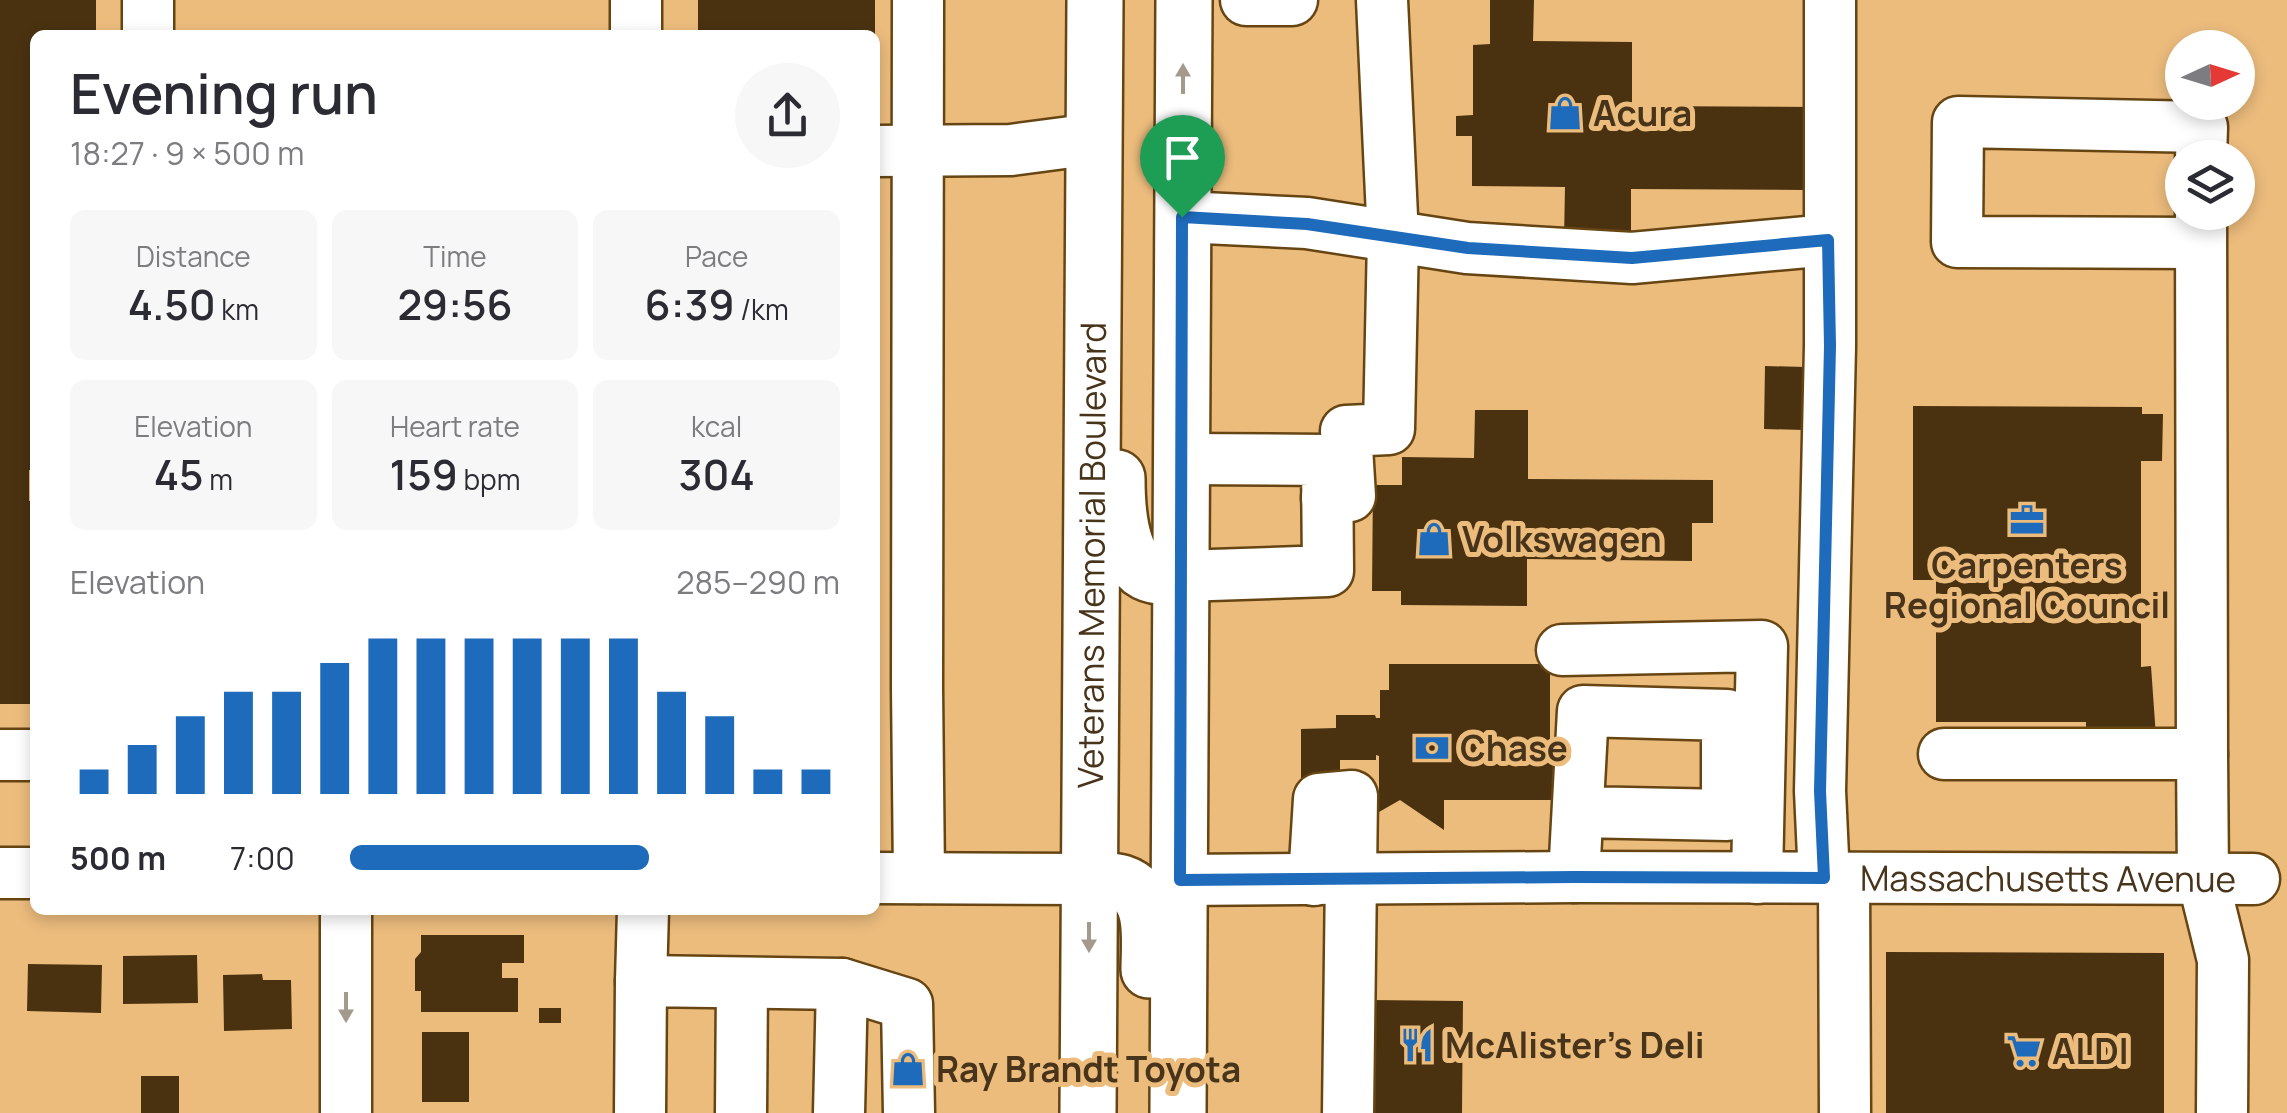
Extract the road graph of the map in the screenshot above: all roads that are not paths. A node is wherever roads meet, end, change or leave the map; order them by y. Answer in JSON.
{"nodes":[{"id":1,"x":148,"y":0,"type":"edge"},
{"id":2,"x":636,"y":0,"type":"edge"},
{"id":3,"x":918,"y":0,"type":"edge"},
{"id":4,"x":1095,"y":0,"type":"edge"},
{"id":5,"x":1184,"y":0,"type":"edge"},
{"id":6,"x":1246,"y":0,"type":"edge"},
{"id":7,"x":1292,"y":0,"type":"edge"},
{"id":8,"x":1382,"y":0,"type":"edge"},
{"id":9,"x":1830,"y":0,"type":"edge"},
{"id":10,"x":148,"y":30,"type":"edge"},
{"id":11,"x":636,"y":30,"type":"edge"},
{"id":12,"x":1094,"y":140,"type":"junction"},
{"id":13,"x":2202,"y":140,"type":"edge"},
{"id":14,"x":896,"y":151,"type":"edge"},
{"id":15,"x":1182,"y":217,"type":"junction"},
{"id":16,"x":2165,"y":230,"type":"edge"},
{"id":17,"x":2200,"y":230,"type":"edge"},
{"id":18,"x":1394,"y":238,"type":"junction"},
{"id":19,"x":1828,"y":240,"type":"junction"},
{"id":20,"x":896,"y":249,"type":"edge"},
{"id":21,"x":896,"y":336,"type":"edge"},
{"id":22,"x":896,"y":426,"type":"edge"},
{"id":23,"x":1182,"y":458,"type":"junction"},
{"id":24,"x":1328,"y":498,"type":"junction"},
{"id":25,"x":896,"y":512,"type":"edge"},
{"id":26,"x":1181,"y":576,"type":"junction"},
{"id":27,"x":896,"y":601,"type":"edge"},
{"id":28,"x":1562,"y":650,"type":"dead end"},
{"id":29,"x":896,"y":688,"type":"edge"},
{"id":30,"x":30,"y":754,"type":"edge"},
{"id":31,"x":1944,"y":754,"type":"dead end"},
{"id":32,"x":2202,"y":754,"type":"junction"},
{"id":33,"x":0,"y":755,"type":"edge"},
{"id":34,"x":896,"y":780,"type":"edge"},
{"id":35,"x":1578,"y":812,"type":"dead end"},
{"id":36,"x":0,"y":873,"type":"edge"},
{"id":37,"x":30,"y":873,"type":"edge"},
{"id":38,"x":1574,"y":877,"type":"junction"},
{"id":39,"x":897,"y":878,"type":"edge"},
{"id":40,"x":1757,"y":878,"type":"junction"},
{"id":41,"x":1834,"y":878,"type":"junction"},
{"id":42,"x":1089,"y":879,"type":"junction"},
{"id":43,"x":2202,"y":879,"type":"junction"},
{"id":44,"x":2254,"y":879,"type":"dead end"},
{"id":45,"x":1180,"y":880,"type":"junction"},
{"id":46,"x":1332,"y":880,"type":"junction"},
{"id":47,"x":346,"y":915,"type":"edge"},
{"id":48,"x":644,"y":915,"type":"edge"},
{"id":49,"x":642,"y":981,"type":"junction"},
{"id":50,"x":742,"y":983,"type":"junction"},
{"id":51,"x":842,"y":984,"type":"junction"},
{"id":52,"x":1094,"y":1097,"type":"edge"},
{"id":53,"x":346,"y":1113,"type":"edge"},
{"id":54,"x":640,"y":1113,"type":"edge"},
{"id":55,"x":741,"y":1113,"type":"edge"},
{"id":56,"x":839,"y":1113,"type":"edge"},
{"id":57,"x":908,"y":1113,"type":"edge"},
{"id":58,"x":1149,"y":1113,"type":"edge"},
{"id":59,"x":1178,"y":1113,"type":"edge"},
{"id":60,"x":1348,"y":1113,"type":"edge"},
{"id":61,"x":1846,"y":1113,"type":"edge"},
{"id":62,"x":2222,"y":1113,"type":"edge"}],
"edges":[{"from":1,"to":10,"type":"street"},
{"from":2,"to":11,"type":"street"},
{"from":3,"to":14,"type":"street"},
{"from":4,"to":12,"type":"main road","name":"Veterans Memorial Boulevard"},
{"from":15,"to":5,"type":"main road","one_way":true},
{"from":6,"to":7,"type":"street"},
{"from":8,"to":18,"type":"street"},
{"from":9,"to":19,"type":"street"},
{"from":12,"to":14,"type":"street"},
{"from":12,"to":26,"type":"main road"},
{"from":12,"to":42,"type":"main road","name":"Veterans Memorial Boulevard"},
{"from":13,"to":16,"type":"street"},
{"from":14,"to":20,"type":"street"},
{"from":15,"to":18,"type":"street"},
{"from":15,"to":23,"type":"main road"},
{"from":17,"to":32,"type":"street"},
{"from":18,"to":19,"type":"street"},
{"from":18,"to":24,"type":"street"},
{"from":19,"to":41,"type":"street"},
{"from":20,"to":21,"type":"street"},
{"from":21,"to":22,"type":"street"},
{"from":22,"to":25,"type":"street"},
{"from":23,"to":24,"type":"street"},
{"from":23,"to":26,"type":"main road"},
{"from":24,"to":26,"type":"street"},
{"from":25,"to":27,"type":"street"},
{"from":26,"to":45,"type":"main road"},
{"from":27,"to":29,"type":"street"},
{"from":28,"to":40,"type":"street"},
{"from":29,"to":34,"type":"street"},
{"from":30,"to":33,"type":"street"},
{"from":31,"to":32,"type":"street"},
{"from":32,"to":43,"type":"street"},
{"from":34,"to":39,"type":"street"},
{"from":35,"to":38,"type":"street"},
{"from":36,"to":37,"type":"street"},
{"from":38,"to":40,"type":"street","name":"Massachusetts Avenue"},
{"from":38,"to":46,"type":"street","name":"Massachusetts Avenue"},
{"from":39,"to":42,"type":"street"},
{"from":40,"to":41,"type":"street","name":"Massachusetts Avenue"},
{"from":41,"to":43,"type":"street","name":"Massachusetts Avenue"},
{"from":41,"to":61,"type":"street"},
{"from":42,"to":52,"type":"main road","name":"Veterans Memorial Boulevard","one_way":true},
{"from":42,"to":58,"type":"main road"},
{"from":43,"to":44,"type":"street","name":"Massachusetts Avenue"},
{"from":43,"to":62,"type":"street"},
{"from":45,"to":46,"type":"street","name":"Massachusetts Avenue"},
{"from":45,"to":59,"type":"main road"},
{"from":46,"to":60,"type":"street"},
{"from":47,"to":53,"type":"street","one_way":true},
{"from":48,"to":49,"type":"street"},
{"from":49,"to":50,"type":"street"},
{"from":49,"to":54,"type":"street"},
{"from":50,"to":51,"type":"street"},
{"from":50,"to":55,"type":"street"},
{"from":51,"to":56,"type":"street"},
{"from":51,"to":57,"type":"street"}]}
